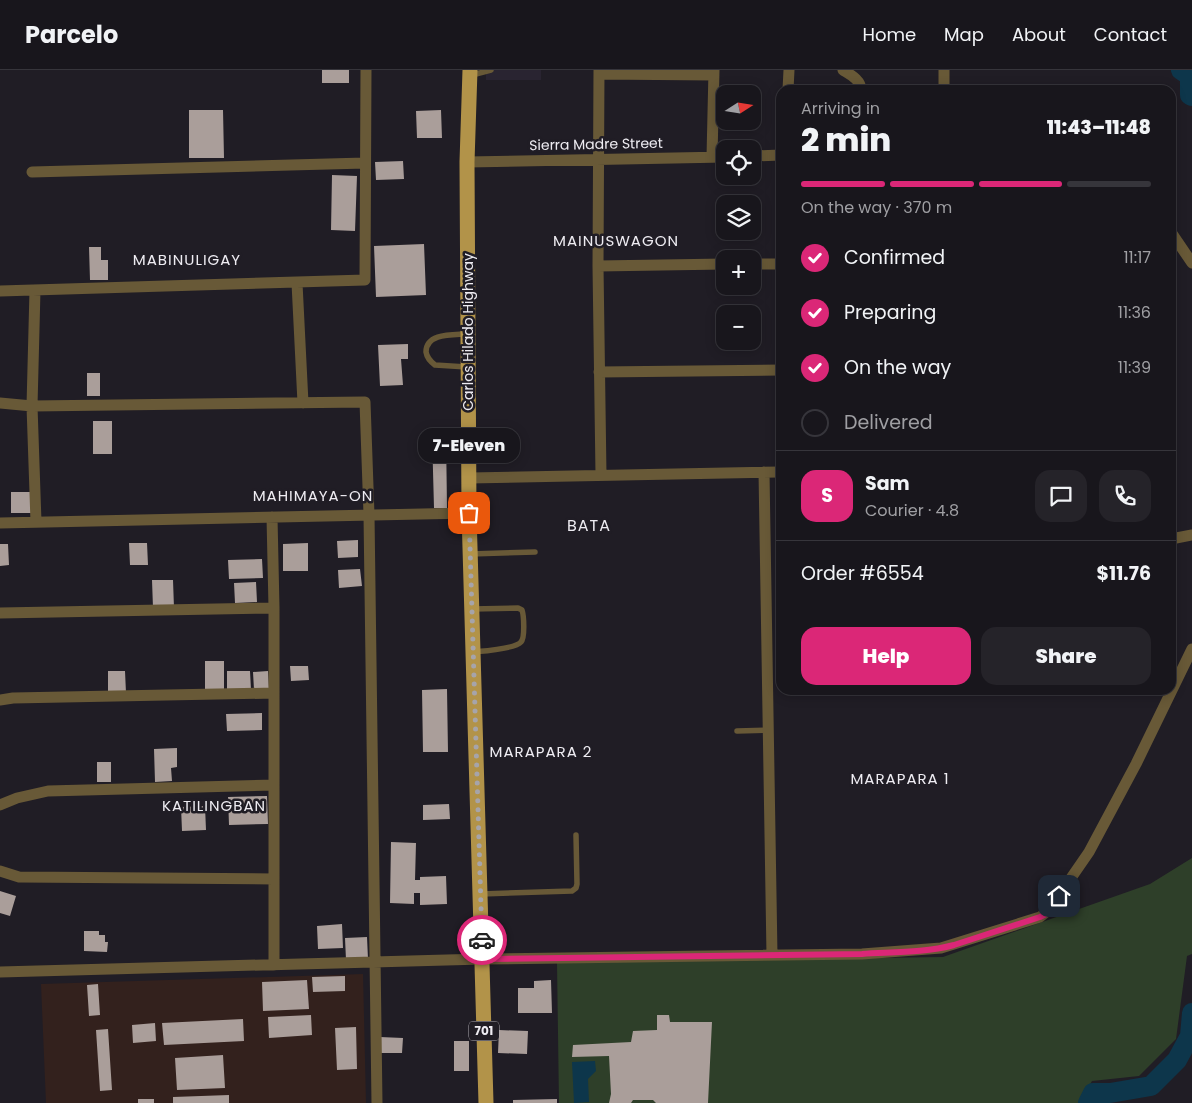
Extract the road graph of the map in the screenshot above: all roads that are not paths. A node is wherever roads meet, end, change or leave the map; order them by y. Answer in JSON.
{"nodes":[{"id":1,"x":366,"y":70,"type":"edge"},
{"id":2,"x":491,"y":70,"type":"edge"},
{"id":3,"x":789,"y":70,"type":"edge"},
{"id":4,"x":843,"y":70,"type":"edge"},
{"id":5,"x":944,"y":70,"type":"edge"},
{"id":6,"x":599,"y":72,"type":"edge"},
{"id":7,"x":663,"y":72,"type":"edge"},
{"id":8,"x":470,"y":73,"type":"edge"},
{"id":9,"x":714,"y":73,"type":"edge"},
{"id":10,"x":788,"y":85,"type":"edge"},
{"id":11,"x":861,"y":85,"type":"edge"},
{"id":12,"x":944,"y":85,"type":"edge"},
{"id":13,"x":776,"y":155,"type":"edge"},
{"id":14,"x":761,"y":156,"type":"edge"},
{"id":15,"x":712,"y":157,"type":"junction"},
{"id":16,"x":716,"y":157,"type":"edge"},
{"id":17,"x":599,"y":159,"type":"junction"},
{"id":18,"x":468,"y":162,"type":"junction"},
{"id":19,"x":365,"y":163,"type":"junction"},
{"id":20,"x":32,"y":172,"type":"dead end"},
{"id":21,"x":1176,"y":239,"type":"edge"},
{"id":22,"x":1192,"y":263,"type":"edge"},
{"id":23,"x":716,"y":264,"type":"edge"},
{"id":24,"x":761,"y":264,"type":"edge"},
{"id":25,"x":776,"y":264,"type":"edge"},
{"id":26,"x":598,"y":266,"type":"junction"},
{"id":27,"x":297,"y":282,"type":"junction"},
{"id":28,"x":35,"y":290,"type":"junction"},
{"id":29,"x":0,"y":291,"type":"edge"},
{"id":30,"x":468,"y":334,"type":"junction"},
{"id":31,"x":468,"y":367,"type":"junction"},
{"id":32,"x":776,"y":370,"type":"edge"},
{"id":33,"x":600,"y":372,"type":"junction"},
{"id":34,"x":0,"y":403,"type":"edge"},
{"id":35,"x":303,"y":403,"type":"junction"},
{"id":36,"x":32,"y":406,"type":"junction"},
{"id":37,"x":764,"y":472,"type":"junction"},
{"id":38,"x":776,"y":472,"type":"edge"},
{"id":39,"x":601,"y":475,"type":"junction"},
{"id":40,"x":469,"y":478,"type":"junction"},
{"id":41,"x":469,"y":513,"type":"junction"},
{"id":42,"x":369,"y":515,"type":"junction"},
{"id":43,"x":272,"y":517,"type":"junction"},
{"id":44,"x":36,"y":522,"type":"junction"},
{"id":45,"x":0,"y":523,"type":"edge"},
{"id":46,"x":1192,"y":535,"type":"edge"},
{"id":47,"x":1176,"y":537,"type":"edge"},
{"id":48,"x":535,"y":552,"type":"dead end"},
{"id":49,"x":470,"y":554,"type":"junction"},
{"id":50,"x":274,"y":608,"type":"junction"},
{"id":51,"x":472,"y":609,"type":"junction"},
{"id":52,"x":0,"y":613,"type":"edge"},
{"id":53,"x":1192,"y":649,"type":"edge"},
{"id":54,"x":474,"y":652,"type":"junction"},
{"id":55,"x":1176,"y":682,"type":"edge"},
{"id":56,"x":274,"y":692,"type":"junction"},
{"id":57,"x":1170,"y":695,"type":"edge"},
{"id":58,"x":0,"y":700,"type":"edge"},
{"id":59,"x":768,"y":730,"type":"junction"},
{"id":60,"x":737,"y":731,"type":"dead end"},
{"id":61,"x":274,"y":785,"type":"junction"},
{"id":62,"x":0,"y":805,"type":"edge"},
{"id":63,"x":576,"y":835,"type":"dead end"},
{"id":64,"x":0,"y":871,"type":"edge"},
{"id":65,"x":274,"y":879,"type":"junction"},
{"id":66,"x":481,"y":894,"type":"junction"},
{"id":67,"x":772,"y":955,"type":"junction"},
{"id":68,"x":483,"y":959,"type":"junction"},
{"id":69,"x":375,"y":963,"type":"junction"},
{"id":70,"x":274,"y":965,"type":"junction"},
{"id":71,"x":0,"y":972,"type":"edge"},
{"id":72,"x":377,"y":1103,"type":"edge"},
{"id":73,"x":486,"y":1103,"type":"edge"}],
"edges":[{"from":1,"to":19,"type":"street"},
{"from":2,"to":8,"type":"lane"},
{"from":3,"to":10,"type":"street"},
{"from":4,"to":11,"type":"street"},
{"from":5,"to":12,"type":"street"},
{"from":6,"to":7,"type":"street"},
{"from":6,"to":17,"type":"street"},
{"from":7,"to":9,"type":"street"},
{"from":8,"to":18,"type":"main road","name":"Carlos Hilado Highway","number":"701"},
{"from":9,"to":15,"type":"street"},
{"from":13,"to":14,"type":"street"},
{"from":15,"to":16,"type":"street","name":"Sierra Madre Street"},
{"from":15,"to":17,"type":"street","name":"Sierra Madre Street"},
{"from":17,"to":18,"type":"street","name":"Sierra Madre Street"},
{"from":17,"to":26,"type":"street"},
{"from":18,"to":30,"type":"main road","name":"Carlos Hilado Highway","number":"701"},
{"from":19,"to":20,"type":"street"},
{"from":19,"to":27,"type":"street"},
{"from":21,"to":22,"type":"street"},
{"from":23,"to":26,"type":"street"},
{"from":24,"to":25,"type":"street"},
{"from":26,"to":33,"type":"street"},
{"from":27,"to":28,"type":"street"},
{"from":27,"to":35,"type":"street"},
{"from":28,"to":29,"type":"street"},
{"from":28,"to":36,"type":"street"},
{"from":30,"to":31,"type":"main road","name":"Carlos Hilado Highway","number":"701"},
{"from":30,"to":31,"type":"lane"},
{"from":31,"to":40,"type":"main road","name":"Carlos Hilado Highway","number":"701"},
{"from":32,"to":33,"type":"street"},
{"from":33,"to":39,"type":"street"},
{"from":34,"to":36,"type":"street"},
{"from":35,"to":36,"type":"street"},
{"from":35,"to":42,"type":"street"},
{"from":36,"to":44,"type":"street"},
{"from":37,"to":38,"type":"street"},
{"from":37,"to":39,"type":"street"},
{"from":37,"to":59,"type":"street"},
{"from":39,"to":40,"type":"street"},
{"from":40,"to":41,"type":"main road","name":"Carlos Hilado Highway","number":"701"},
{"from":41,"to":42,"type":"street"},
{"from":41,"to":49,"type":"main road","name":"Carlos Hilado Highway","number":"701"},
{"from":42,"to":43,"type":"street"},
{"from":42,"to":69,"type":"street"},
{"from":43,"to":44,"type":"street"},
{"from":43,"to":50,"type":"street"},
{"from":44,"to":45,"type":"street"},
{"from":46,"to":47,"type":"street"},
{"from":48,"to":49,"type":"lane"},
{"from":49,"to":51,"type":"main road","name":"Carlos Hilado Highway","number":"701"},
{"from":50,"to":52,"type":"street"},
{"from":50,"to":56,"type":"street"},
{"from":51,"to":54,"type":"main road","name":"Carlos Hilado Highway","number":"701"},
{"from":51,"to":54,"type":"lane"},
{"from":53,"to":55,"type":"street"},
{"from":54,"to":66,"type":"main road","name":"Carlos Hilado Highway","number":"701"},
{"from":56,"to":58,"type":"street"},
{"from":56,"to":61,"type":"street"},
{"from":57,"to":67,"type":"street"},
{"from":59,"to":60,"type":"lane"},
{"from":59,"to":67,"type":"street"},
{"from":61,"to":62,"type":"street"},
{"from":61,"to":65,"type":"street"},
{"from":63,"to":66,"type":"lane"},
{"from":64,"to":65,"type":"street"},
{"from":65,"to":70,"type":"street"},
{"from":66,"to":68,"type":"main road","name":"Carlos Hilado Highway","number":"701"},
{"from":67,"to":68,"type":"street"},
{"from":68,"to":69,"type":"street"},
{"from":68,"to":73,"type":"main road","name":"Carlos Hilado Highway","number":"701"},
{"from":69,"to":70,"type":"street"},
{"from":69,"to":72,"type":"street"},
{"from":70,"to":71,"type":"street"}]}
